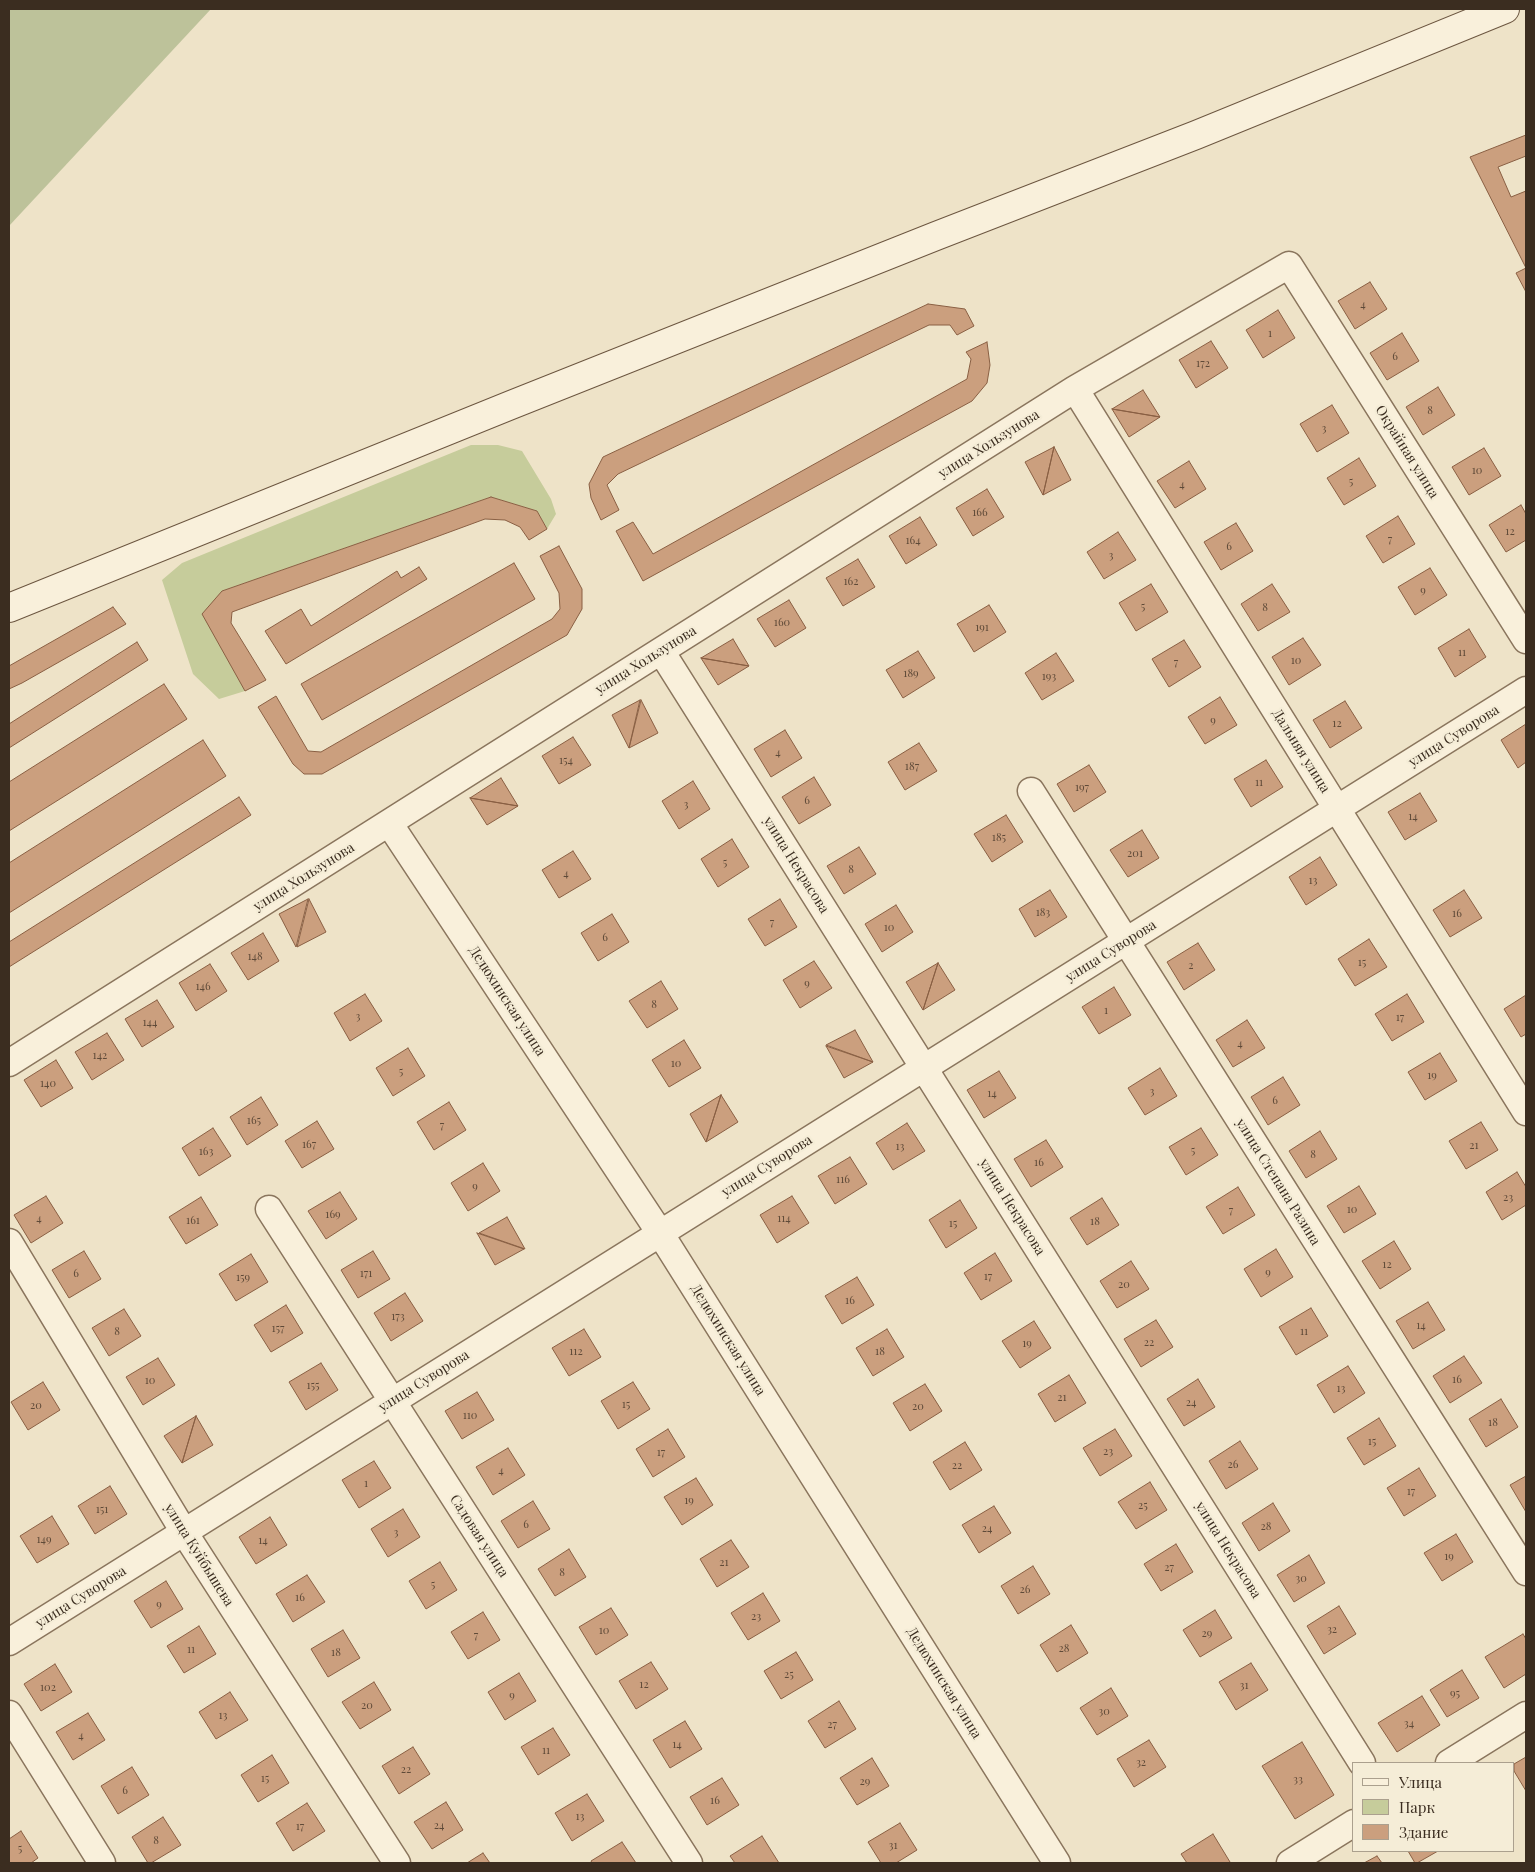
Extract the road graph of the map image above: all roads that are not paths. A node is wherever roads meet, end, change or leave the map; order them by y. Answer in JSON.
{"nodes":[{"id":1,"x":1505,"y":9,"type":"edge"},
{"id":2,"x":1289,"y":265,"type":"joint"},
{"id":3,"x":1075,"y":389,"type":"junction"},
{"id":4,"x":9,"y":608,"type":"edge"},
{"id":5,"x":1526,"y":640,"type":"edge"},
{"id":6,"x":661,"y":651,"type":"junction"},
{"id":7,"x":1526,"y":690,"type":"edge"},
{"id":8,"x":1030,"y":791,"type":"dead end"},
{"id":9,"x":1338,"y":809,"type":"junction"},
{"id":10,"x":389,"y":823,"type":"junction"},
{"id":11,"x":1126,"y":941,"type":"junction"},
{"id":12,"x":9,"y":1063,"type":"edge"},
{"id":13,"x":924,"y":1068,"type":"junction"},
{"id":14,"x":1526,"y":1112,"type":"edge"},
{"id":15,"x":269,"y":1209,"type":"dead end"},
{"id":16,"x":660,"y":1233,"type":"junction"},
{"id":17,"x":9,"y":1242,"type":"edge"},
{"id":18,"x":392,"y":1401,"type":"junction"},
{"id":19,"x":184,"y":1532,"type":"junction"},
{"id":20,"x":1526,"y":1572,"type":"edge"},
{"id":21,"x":9,"y":1642,"type":"edge"},
{"id":22,"x":9,"y":1714,"type":"edge"},
{"id":23,"x":1526,"y":1715,"type":"edge"},
{"id":24,"x":1361,"y":1762,"type":"edge"},
{"id":25,"x":1451,"y":1762,"type":"edge"},
{"id":26,"x":1352,"y":1824,"type":"edge"},
{"id":27,"x":102,"y":1863,"type":"edge"},
{"id":28,"x":397,"y":1863,"type":"edge"},
{"id":29,"x":689,"y":1863,"type":"edge"},
{"id":30,"x":1057,"y":1863,"type":"edge"},
{"id":31,"x":1290,"y":1863,"type":"edge"}],
"edges":[{"from":1,"to":4,"type":"main road"},
{"from":2,"to":3,"type":"street","name":"улица Хользунова"},
{"from":2,"to":5,"type":"street","name":"Окрайная улица"},
{"from":3,"to":6,"type":"street","name":"улица Хользунова"},
{"from":3,"to":9,"type":"street","name":"Дальняя улица"},
{"from":6,"to":10,"type":"street","name":"улица Хользунова"},
{"from":6,"to":13,"type":"street","name":"улица Некрасова"},
{"from":7,"to":9,"type":"street","name":"улица Суворова"},
{"from":8,"to":11,"type":"street","name":"улица Степана Разина"},
{"from":9,"to":11,"type":"street","name":"улица Суворова"},
{"from":9,"to":14,"type":"street","name":"Дальняя улица"},
{"from":10,"to":12,"type":"street","name":"улица Хользунова"},
{"from":10,"to":16,"type":"street","name":"Дедюхинская улица"},
{"from":11,"to":13,"type":"street","name":"улица Суворова"},
{"from":11,"to":20,"type":"street","name":"улица Степана Разина"},
{"from":13,"to":16,"type":"street","name":"улица Суворова"},
{"from":13,"to":24,"type":"street","name":"улица Некрасова"},
{"from":15,"to":18,"type":"street","name":"Садовая улица"},
{"from":16,"to":18,"type":"street","name":"улица Суворова"},
{"from":16,"to":30,"type":"street","name":"Дедюхинская улица"},
{"from":17,"to":19,"type":"street","name":"улица Куйбышева"},
{"from":18,"to":19,"type":"street","name":"улица Суворова"},
{"from":18,"to":29,"type":"street","name":"Садовая улица"},
{"from":19,"to":21,"type":"street","name":"улица Суворова"},
{"from":19,"to":28,"type":"street","name":"улица Куйбышева"},
{"from":22,"to":27,"type":"street"},
{"from":23,"to":25,"type":"street"},
{"from":26,"to":31,"type":"street"}]}
